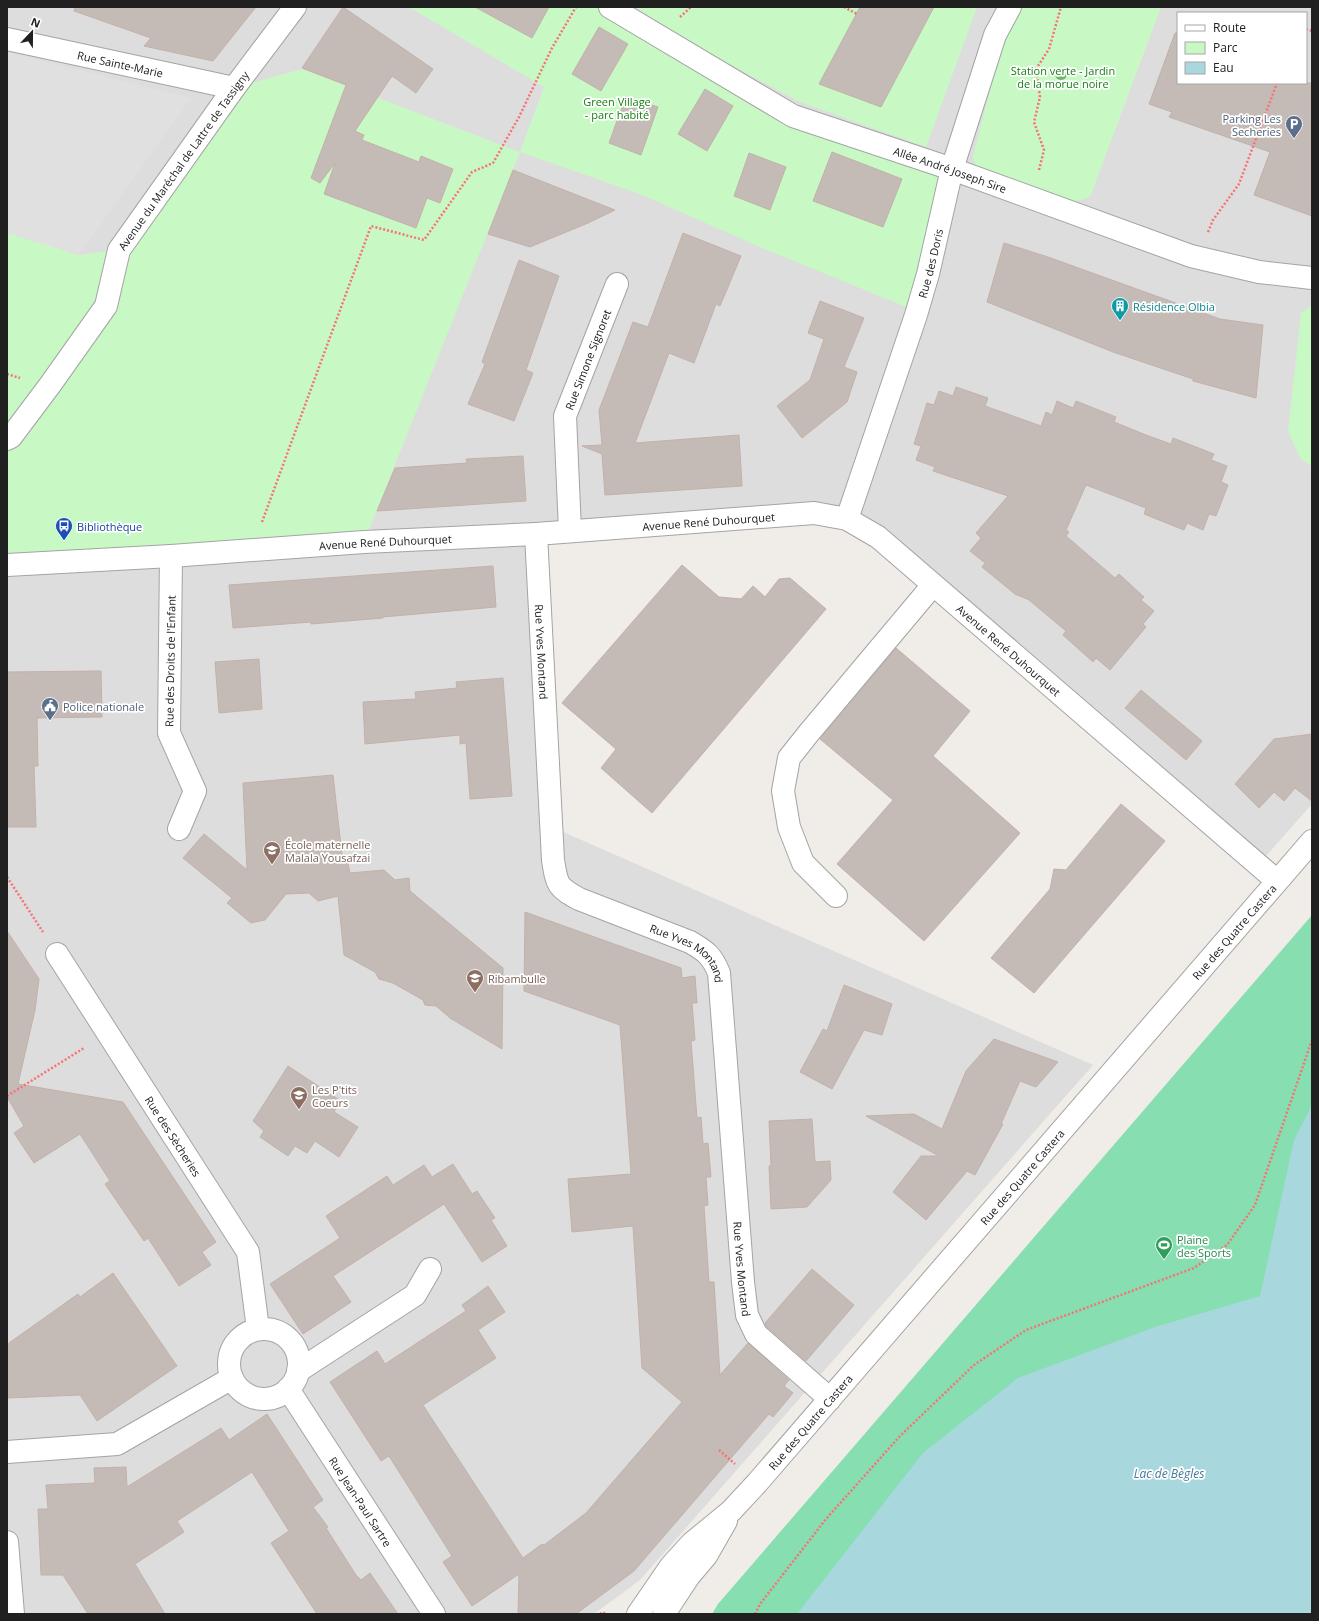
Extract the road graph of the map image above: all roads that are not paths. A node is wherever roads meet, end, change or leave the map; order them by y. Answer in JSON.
{"nodes":[{"id":1,"x":295,"y":7,"type":"edge"},
{"id":2,"x":610,"y":7,"type":"edge"},
{"id":3,"x":1010,"y":7,"type":"edge"},
{"id":4,"x":7,"y":39,"type":"edge"},
{"id":5,"x":234,"y":88,"type":"junction"},
{"id":6,"x":952,"y":168,"type":"junction"},
{"id":7,"x":1312,"y":278,"type":"edge"},
{"id":8,"x":617,"y":284,"type":"dead end"},
{"id":9,"x":7,"y":439,"type":"edge"},
{"id":10,"x":847,"y":518,"type":"junction"},
{"id":11,"x":570,"y":531,"type":"junction"},
{"id":12,"x":536,"y":534,"type":"junction"},
{"id":13,"x":171,"y":556,"type":"junction"},
{"id":14,"x":7,"y":565,"type":"edge"},
{"id":15,"x":933,"y":585,"type":"junction"},
{"id":16,"x":179,"y":829,"type":"dead end"},
{"id":17,"x":1312,"y":841,"type":"edge"},
{"id":18,"x":1277,"y":881,"type":"junction"},
{"id":19,"x":836,"y":896,"type":"dead end"},
{"id":20,"x":57,"y":954,"type":"road end"},
{"id":21,"x":430,"y":1269,"type":"dead end"},
{"id":22,"x":258,"y":1329,"type":"junction"},
{"id":23,"x":232,"y":1378,"type":"junction"},
{"id":24,"x":293,"y":1380,"type":"junction"},
{"id":25,"x":830,"y":1399,"type":"junction"},
{"id":26,"x":7,"y":1452,"type":"edge"},
{"id":27,"x":731,"y":1511,"type":"junction"},
{"id":28,"x":7,"y":1542,"type":"edge"},
{"id":29,"x":13,"y":1614,"type":"edge"},
{"id":30,"x":434,"y":1614,"type":"edge"},
{"id":31,"x":638,"y":1614,"type":"edge"},
{"id":32,"x":664,"y":1614,"type":"edge"}],
"edges":[{"from":1,"to":5,"type":"street","name":"Avenue du Maréchal de Lattre de Tassigny"},
{"from":2,"to":6,"type":"street","name":"Allée André Joseph Sire"},
{"from":3,"to":6,"type":"street","name":"Rue des Doris"},
{"from":4,"to":5,"type":"street","name":"Rue Sainte-Marie"},
{"from":5,"to":9,"type":"street","name":"Avenue du Maréchal de Lattre de Tassigny"},
{"from":6,"to":7,"type":"street","name":"Allée André Joseph Sire"},
{"from":6,"to":10,"type":"street","name":"Rue des Doris"},
{"from":8,"to":11,"type":"street","name":"Rue Simone Signoret"},
{"from":10,"to":11,"type":"street","name":"Avenue René Duhourquet"},
{"from":10,"to":15,"type":"street","name":"Avenue René Duhourquet"},
{"from":11,"to":12,"type":"street","name":"Avenue René Duhourquet"},
{"from":12,"to":13,"type":"street","name":"Avenue René Duhourquet"},
{"from":12,"to":25,"type":"street","name":"Rue Yves Montand"},
{"from":13,"to":14,"type":"street","name":"Avenue René Duhourquet"},
{"from":13,"to":16,"type":"street","name":"Rue des Droits de l'Enfant"},
{"from":15,"to":18,"type":"street","name":"Avenue René Duhourquet"},
{"from":15,"to":19,"type":"street"},
{"from":17,"to":18,"type":"street","name":"Rue des Quatre Castera"},
{"from":18,"to":25,"type":"street","name":"Rue des Quatre Castera"},
{"from":20,"to":22,"type":"street","name":"Rue des Sècheries"},
{"from":21,"to":24,"type":"street"},
{"from":22,"to":23,"type":"street"},
{"from":22,"to":24,"type":"street"},
{"from":23,"to":24,"type":"street"},
{"from":23,"to":26,"type":"street"},
{"from":24,"to":30,"type":"street","name":"Rue Jean-Paul Sartre"},
{"from":25,"to":27,"type":"street","name":"Rue des Quatre Castera"},
{"from":27,"to":31,"type":"street","name":"Rue des Quatre Castera"},
{"from":27,"to":32,"type":"street","name":"Rue des Quatre Castera"},
{"from":28,"to":29,"type":"street"}]}
